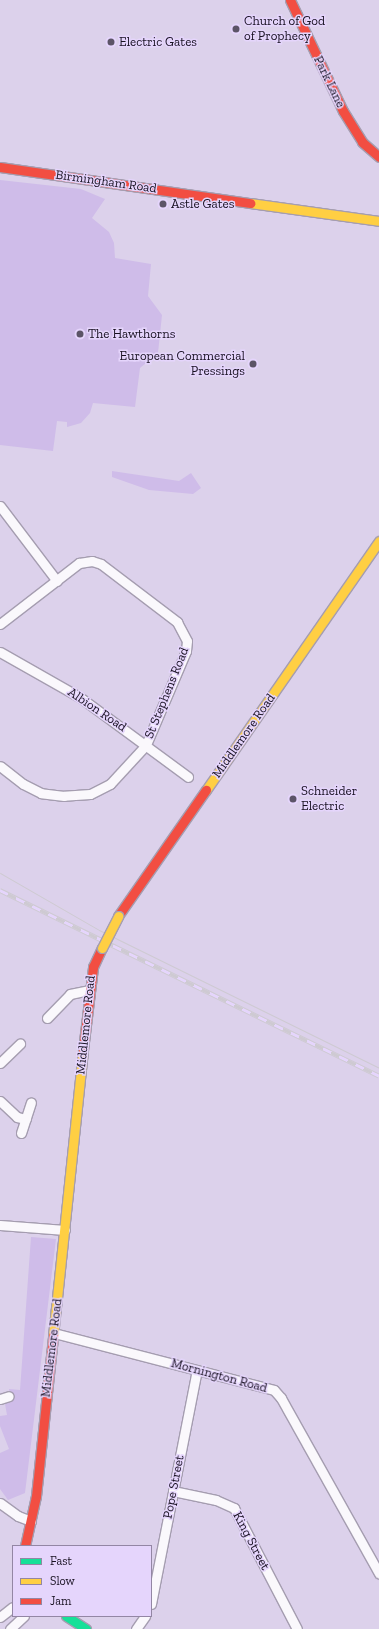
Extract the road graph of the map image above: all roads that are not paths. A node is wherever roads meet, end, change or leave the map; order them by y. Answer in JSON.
{"nodes":[{"id":1,"x":294,"y":1,"type":"edge"},
{"id":2,"x":379,"y":157,"type":"edge"},
{"id":3,"x":0,"y":167,"type":"edge"},
{"id":4,"x":379,"y":221,"type":"edge"},
{"id":5,"x":0,"y":506,"type":"edge"},
{"id":6,"x":379,"y":541,"type":"edge"},
{"id":7,"x":57,"y":581,"type":"junction"},
{"id":8,"x":0,"y":624,"type":"edge"},
{"id":9,"x":0,"y":652,"type":"edge"},
{"id":10,"x":146,"y":745,"type":"junction"},
{"id":11,"x":0,"y":766,"type":"edge"},
{"id":12,"x":188,"y":776,"type":"dead end"},
{"id":13,"x":89,"y":990,"type":"junction"},
{"id":14,"x":47,"y":1018,"type":"dead end"},
{"id":15,"x":20,"y":1044,"type":"dead end"},
{"id":16,"x":0,"y":1063,"type":"edge"},
{"id":17,"x":0,"y":1101,"type":"edge"},
{"id":18,"x":31,"y":1104,"type":"dead end"},
{"id":19,"x":26,"y":1119,"type":"junction"},
{"id":20,"x":21,"y":1133,"type":"dead end"},
{"id":21,"x":0,"y":1225,"type":"edge"},
{"id":22,"x":65,"y":1230,"type":"junction"},
{"id":23,"x":54,"y":1333,"type":"junction"},
{"id":24,"x":197,"y":1370,"type":"junction"},
{"id":25,"x":173,"y":1491,"type":"junction"},
{"id":26,"x":0,"y":1503,"type":"edge"},
{"id":27,"x":31,"y":1521,"type":"junction"},
{"id":28,"x":25,"y":1545,"type":"edge"},
{"id":29,"x":379,"y":1573,"type":"edge"},
{"id":30,"x":152,"y":1599,"type":"edge"},
{"id":31,"x":12,"y":1608,"type":"edge"},
{"id":32,"x":0,"y":1617,"type":"edge"},
{"id":33,"x":23,"y":1617,"type":"edge"},
{"id":34,"x":68,"y":1617,"type":"edge"},
{"id":35,"x":144,"y":1617,"type":"edge"},
{"id":36,"x":10,"y":1629,"type":"edge"},
{"id":37,"x":86,"y":1629,"type":"edge"},
{"id":38,"x":136,"y":1629,"type":"edge"},
{"id":39,"x":297,"y":1629,"type":"edge"}],
"edges":[{"from":1,"to":2,"type":"main road","name":"Park Lane"},
{"from":3,"to":4,"type":"main road","name":"Birmingham Road"},
{"from":5,"to":7,"type":"street"},
{"from":6,"to":13,"type":"main road","name":"Middlemore Road","bridge":true},
{"from":7,"to":8,"type":"street","name":"St Stephens Road"},
{"from":7,"to":10,"type":"street","name":"St Stephens Road"},
{"from":9,"to":10,"type":"street","name":"Albion Road"},
{"from":10,"to":11,"type":"street","name":"St Stephens Road"},
{"from":10,"to":12,"type":"street","name":"Albion Road"},
{"from":13,"to":14,"type":"street"},
{"from":13,"to":22,"type":"main road","name":"Middlemore Road"},
{"from":15,"to":16,"type":"street"},
{"from":17,"to":19,"type":"street"},
{"from":18,"to":19,"type":"street"},
{"from":19,"to":20,"type":"street"},
{"from":21,"to":22,"type":"street"},
{"from":22,"to":23,"type":"main road","name":"Middlemore Road"},
{"from":23,"to":24,"type":"street","name":"Mornington Road"},
{"from":23,"to":27,"type":"main road","name":"Middlemore Road"},
{"from":24,"to":25,"type":"street","name":"Pope Street"},
{"from":24,"to":29,"type":"street","name":"Mornington Road"},
{"from":25,"to":30,"type":"street","name":"Pope Street"},
{"from":25,"to":39,"type":"street","name":"King Street"},
{"from":26,"to":27,"type":"street"},
{"from":27,"to":28,"type":"main road","name":"Middlemore Road"},
{"from":31,"to":32,"type":"street"},
{"from":33,"to":36,"type":"street"},
{"from":34,"to":37,"type":"main road"},
{"from":35,"to":38,"type":"street"}]}
